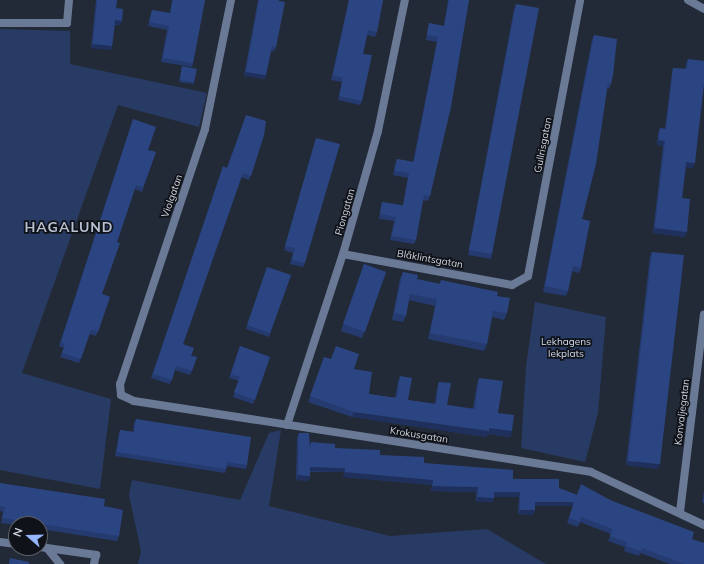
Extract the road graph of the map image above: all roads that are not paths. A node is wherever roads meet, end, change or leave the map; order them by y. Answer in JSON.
{"nodes":[{"id":1,"x":69,"y":0,"type":"edge"},
{"id":2,"x":231,"y":0,"type":"edge"},
{"id":3,"x":406,"y":0,"type":"edge"},
{"id":4,"x":580,"y":0,"type":"edge"},
{"id":5,"x":688,"y":0,"type":"edge"},
{"id":6,"x":704,"y":9,"type":"edge"},
{"id":7,"x":0,"y":23,"type":"edge"},
{"id":8,"x":343,"y":254,"type":"junction"},
{"id":9,"x":512,"y":285,"type":"joint"},
{"id":10,"x":704,"y":314,"type":"edge"},
{"id":11,"x":121,"y":395,"type":"joint"},
{"id":12,"x":287,"y":425,"type":"junction"},
{"id":13,"x":680,"y":512,"type":"junction"},
{"id":14,"x":704,"y":525,"type":"edge"},
{"id":15,"x":48,"y":548,"type":"edge"},
{"id":16,"x":48,"y":551,"type":"edge"},
{"id":17,"x":60,"y":564,"type":"edge"},
{"id":18,"x":94,"y":564,"type":"edge"}],
"edges":[{"from":1,"to":7,"type":"street"},
{"from":2,"to":11,"type":"street","name":"Violgatan"},
{"from":3,"to":8,"type":"street","name":"Piongatan"},
{"from":4,"to":9,"type":"street","name":"Gullrisgatan"},
{"from":5,"to":6,"type":"street"},
{"from":8,"to":9,"type":"street","name":"Blåklintsgatan"},
{"from":8,"to":12,"type":"street","name":"Piongatan"},
{"from":10,"to":13,"type":"street","name":"Konvaljegatan"},
{"from":11,"to":12,"type":"street","name":"Krokusgatan"},
{"from":12,"to":13,"type":"street","name":"Krokusgatan"},
{"from":13,"to":14,"type":"street","name":"Krokusgatan"},
{"from":15,"to":18,"type":"street"},
{"from":16,"to":17,"type":"street"}]}
